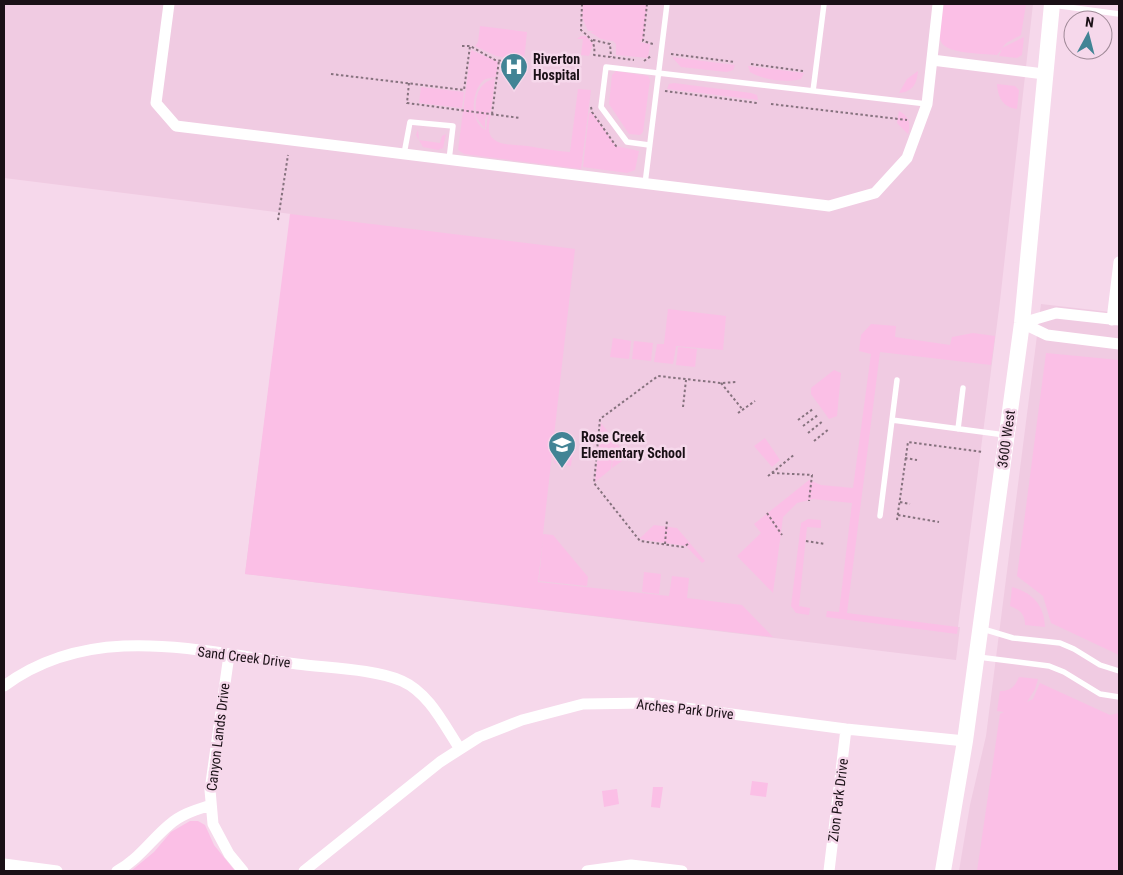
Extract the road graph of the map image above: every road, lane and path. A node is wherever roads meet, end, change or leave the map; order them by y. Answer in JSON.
{"nodes":[{"id":1,"x":169,"y":4,"type":"edge"},
{"id":2,"x":582,"y":4,"type":"edge"},
{"id":3,"x":647,"y":4,"type":"edge"},
{"id":4,"x":667,"y":4,"type":"edge"},
{"id":5,"x":824,"y":4,"type":"edge"},
{"id":6,"x":938,"y":4,"type":"edge"},
{"id":7,"x":1051,"y":4,"type":"edge"},
{"id":8,"x":1119,"y":14,"type":"edge"},
{"id":9,"x":593,"y":40,"type":"junction"},
{"id":10,"x":462,"y":46,"type":"dead end"},
{"id":11,"x":470,"y":46,"type":"junction"},
{"id":12,"x":671,"y":54,"type":"dead end"},
{"id":13,"x":611,"y":57,"type":"junction"},
{"id":14,"x":499,"y":60,"type":"junction"},
{"id":15,"x":932,"y":60,"type":"junction"},
{"id":16,"x":735,"y":62,"type":"dead end"},
{"id":17,"x":527,"y":64,"type":"dead end"},
{"id":18,"x":751,"y":64,"type":"dead end"},
{"id":19,"x":803,"y":71,"type":"dead end"},
{"id":20,"x":658,"y":72,"type":"junction"},
{"id":21,"x":331,"y":74,"type":"dead end"},
{"id":22,"x":1044,"y":74,"type":"junction"},
{"id":23,"x":409,"y":83,"type":"junction"},
{"id":24,"x":666,"y":91,"type":"dead end"},
{"id":25,"x":814,"y":91,"type":"junction"},
{"id":26,"x":757,"y":103,"type":"dead end"},
{"id":27,"x":771,"y":104,"type":"dead end"},
{"id":28,"x":927,"y":104,"type":"junction"},
{"id":29,"x":492,"y":114,"type":"junction"},
{"id":30,"x":520,"y":118,"type":"dead end"},
{"id":31,"x":907,"y":120,"type":"dead end"},
{"id":32,"x":649,"y":145,"type":"junction"},
{"id":33,"x":288,"y":154,"type":"dead end"},
{"id":34,"x":404,"y":154,"type":"junction"},
{"id":35,"x":449,"y":160,"type":"junction"},
{"id":36,"x":645,"y":184,"type":"junction"},
{"id":37,"x":278,"y":220,"type":"dead end"},
{"id":38,"x":1119,"y":262,"type":"edge"},
{"id":39,"x":1116,"y":320,"type":"edge"},
{"id":40,"x":1022,"y":323,"type":"junction"},
{"id":41,"x":1119,"y":344,"type":"edge"},
{"id":42,"x":686,"y":380,"type":"junction"},
{"id":43,"x":897,"y":380,"type":"dead end"},
{"id":44,"x":737,"y":382,"type":"dead end"},
{"id":45,"x":721,"y":383,"type":"junction"},
{"id":46,"x":963,"y":388,"type":"dead end"},
{"id":47,"x":755,"y":401,"type":"dead end"},
{"id":48,"x":683,"y":407,"type":"dead end"},
{"id":49,"x":813,"y":409,"type":"dead end"},
{"id":50,"x":743,"y":410,"type":"junction"},
{"id":51,"x":738,"y":413,"type":"dead end"},
{"id":52,"x":818,"y":415,"type":"dead end"},
{"id":53,"x":798,"y":420,"type":"dead end"},
{"id":54,"x":892,"y":420,"type":"junction"},
{"id":55,"x":823,"y":421,"type":"dead end"},
{"id":56,"x":803,"y":426,"type":"dead end"},
{"id":57,"x":829,"y":429,"type":"dead end"},
{"id":58,"x":958,"y":429,"type":"junction"},
{"id":59,"x":808,"y":433,"type":"dead end"},
{"id":60,"x":1007,"y":435,"type":"junction"},
{"id":61,"x":814,"y":441,"type":"dead end"},
{"id":62,"x":597,"y":452,"type":"junction"},
{"id":63,"x":983,"y":452,"type":"dead end"},
{"id":64,"x":795,"y":454,"type":"dead end"},
{"id":65,"x":622,"y":455,"type":"dead end"},
{"id":66,"x":906,"y":458,"type":"junction"},
{"id":67,"x":917,"y":460,"type":"dead end"},
{"id":68,"x":772,"y":473,"type":"junction"},
{"id":69,"x":768,"y":476,"type":"dead end"},
{"id":70,"x":809,"y":501,"type":"dead end"},
{"id":71,"x":900,"y":502,"type":"junction"},
{"id":72,"x":910,"y":504,"type":"dead end"},
{"id":73,"x":766,"y":514,"type":"dead end"},
{"id":74,"x":898,"y":515,"type":"junction"},
{"id":75,"x":880,"y":516,"type":"dead end"},
{"id":76,"x":667,"y":520,"type":"dead end"},
{"id":77,"x":897,"y":520,"type":"dead end"},
{"id":78,"x":939,"y":522,"type":"dead end"},
{"id":79,"x":782,"y":534,"type":"dead end"},
{"id":80,"x":806,"y":541,"type":"dead end"},
{"id":81,"x":665,"y":544,"type":"junction"},
{"id":82,"x":688,"y":544,"type":"dead end"},
{"id":83,"x":825,"y":544,"type":"dead end"},
{"id":84,"x":980,"y":628,"type":"junction"},
{"id":85,"x":229,"y":655,"type":"junction"},
{"id":86,"x":976,"y":657,"type":"junction"},
{"id":87,"x":1119,"y":672,"type":"edge"},
{"id":88,"x":4,"y":686,"type":"edge"},
{"id":89,"x":1119,"y":697,"type":"edge"},
{"id":90,"x":846,"y":729,"type":"junction"},
{"id":91,"x":965,"y":741,"type":"junction"},
{"id":92,"x":460,"y":749,"type":"junction"},
{"id":93,"x":211,"y":805,"type":"junction"},
{"id":94,"x":4,"y":864,"type":"edge"},
{"id":95,"x":57,"y":871,"type":"edge"},
{"id":96,"x":117,"y":871,"type":"edge"},
{"id":97,"x":243,"y":871,"type":"edge"},
{"id":98,"x":304,"y":871,"type":"edge"},
{"id":99,"x":587,"y":871,"type":"edge"},
{"id":100,"x":682,"y":871,"type":"edge"},
{"id":101,"x":829,"y":871,"type":"edge"},
{"id":102,"x":942,"y":871,"type":"edge"}],
"edges":[{"from":1,"to":34,"type":"street"},
{"from":2,"to":9,"type":"path"},
{"from":3,"to":13,"type":"path"},
{"from":4,"to":20,"type":"lane"},
{"from":5,"to":25,"type":"lane"},
{"from":6,"to":15,"type":"street"},
{"from":7,"to":8,"type":"lane"},
{"from":7,"to":22,"type":"main road","name":"3600 West"},
{"from":9,"to":13,"type":"path"},
{"from":9,"to":13,"type":"path"},
{"from":10,"to":11,"type":"path"},
{"from":11,"to":14,"type":"path"},
{"from":11,"to":23,"type":"path"},
{"from":12,"to":16,"type":"path"},
{"from":14,"to":17,"type":"path"},
{"from":14,"to":29,"type":"path"},
{"from":15,"to":22,"type":"street"},
{"from":15,"to":28,"type":"street"},
{"from":18,"to":19,"type":"path"},
{"from":20,"to":25,"type":"lane"},
{"from":20,"to":32,"type":"lane"},
{"from":20,"to":32,"type":"lane"},
{"from":21,"to":23,"type":"path"},
{"from":22,"to":40,"type":"main road","name":"3600 West"},
{"from":23,"to":29,"type":"path"},
{"from":24,"to":26,"type":"path"},
{"from":25,"to":28,"type":"lane"},
{"from":27,"to":31,"type":"path"},
{"from":28,"to":36,"type":"street"},
{"from":29,"to":30,"type":"path"},
{"from":32,"to":36,"type":"lane"},
{"from":33,"to":37,"type":"path"},
{"from":34,"to":35,"type":"street"},
{"from":34,"to":35,"type":"lane"},
{"from":35,"to":36,"type":"street"},
{"from":38,"to":39,"type":"street"},
{"from":39,"to":40,"type":"street"},
{"from":40,"to":41,"type":"street"},
{"from":40,"to":60,"type":"main road","name":"3600 West"},
{"from":42,"to":45,"type":"path"},
{"from":42,"to":48,"type":"path"},
{"from":42,"to":62,"type":"path"},
{"from":43,"to":54,"type":"lane"},
{"from":44,"to":45,"type":"path"},
{"from":45,"to":50,"type":"path"},
{"from":46,"to":58,"type":"lane"},
{"from":47,"to":50,"type":"path"},
{"from":49,"to":53,"type":"path"},
{"from":50,"to":51,"type":"path"},
{"from":52,"to":56,"type":"path"},
{"from":54,"to":58,"type":"lane"},
{"from":54,"to":75,"type":"lane"},
{"from":55,"to":59,"type":"path"},
{"from":57,"to":61,"type":"path"},
{"from":58,"to":60,"type":"lane"},
{"from":60,"to":84,"type":"main road","name":"3600 West"},
{"from":62,"to":65,"type":"path"},
{"from":62,"to":81,"type":"path"},
{"from":63,"to":66,"type":"path"},
{"from":64,"to":68,"type":"path"},
{"from":66,"to":67,"type":"path"},
{"from":66,"to":71,"type":"path"},
{"from":68,"to":69,"type":"path"},
{"from":68,"to":70,"type":"path"},
{"from":71,"to":72,"type":"path"},
{"from":71,"to":74,"type":"path"},
{"from":73,"to":79,"type":"path"},
{"from":74,"to":77,"type":"path"},
{"from":74,"to":78,"type":"path"},
{"from":76,"to":81,"type":"path"},
{"from":80,"to":83,"type":"path"},
{"from":81,"to":82,"type":"path"},
{"from":84,"to":86,"type":"main road","name":"3600 West"},
{"from":84,"to":87,"type":"lane"},
{"from":85,"to":88,"type":"street","name":"Sand Creek Drive"},
{"from":85,"to":92,"type":"street","name":"Sand Creek Drive"},
{"from":85,"to":93,"type":"street","name":"Canyon Lands Drive"},
{"from":86,"to":89,"type":"lane"},
{"from":86,"to":91,"type":"main road","name":"3600 West"},
{"from":90,"to":91,"type":"street","name":"Arches Park Drive"},
{"from":90,"to":92,"type":"street","name":"Arches Park Drive"},
{"from":90,"to":101,"type":"street","name":"Zion Park Drive"},
{"from":91,"to":102,"type":"main road","name":"3600 West"},
{"from":92,"to":98,"type":"street","name":"Arches Park Drive"},
{"from":93,"to":96,"type":"street"},
{"from":93,"to":97,"type":"street","name":"Canyon Lands Drive"},
{"from":94,"to":95,"type":"street"},
{"from":99,"to":100,"type":"street"}]}
